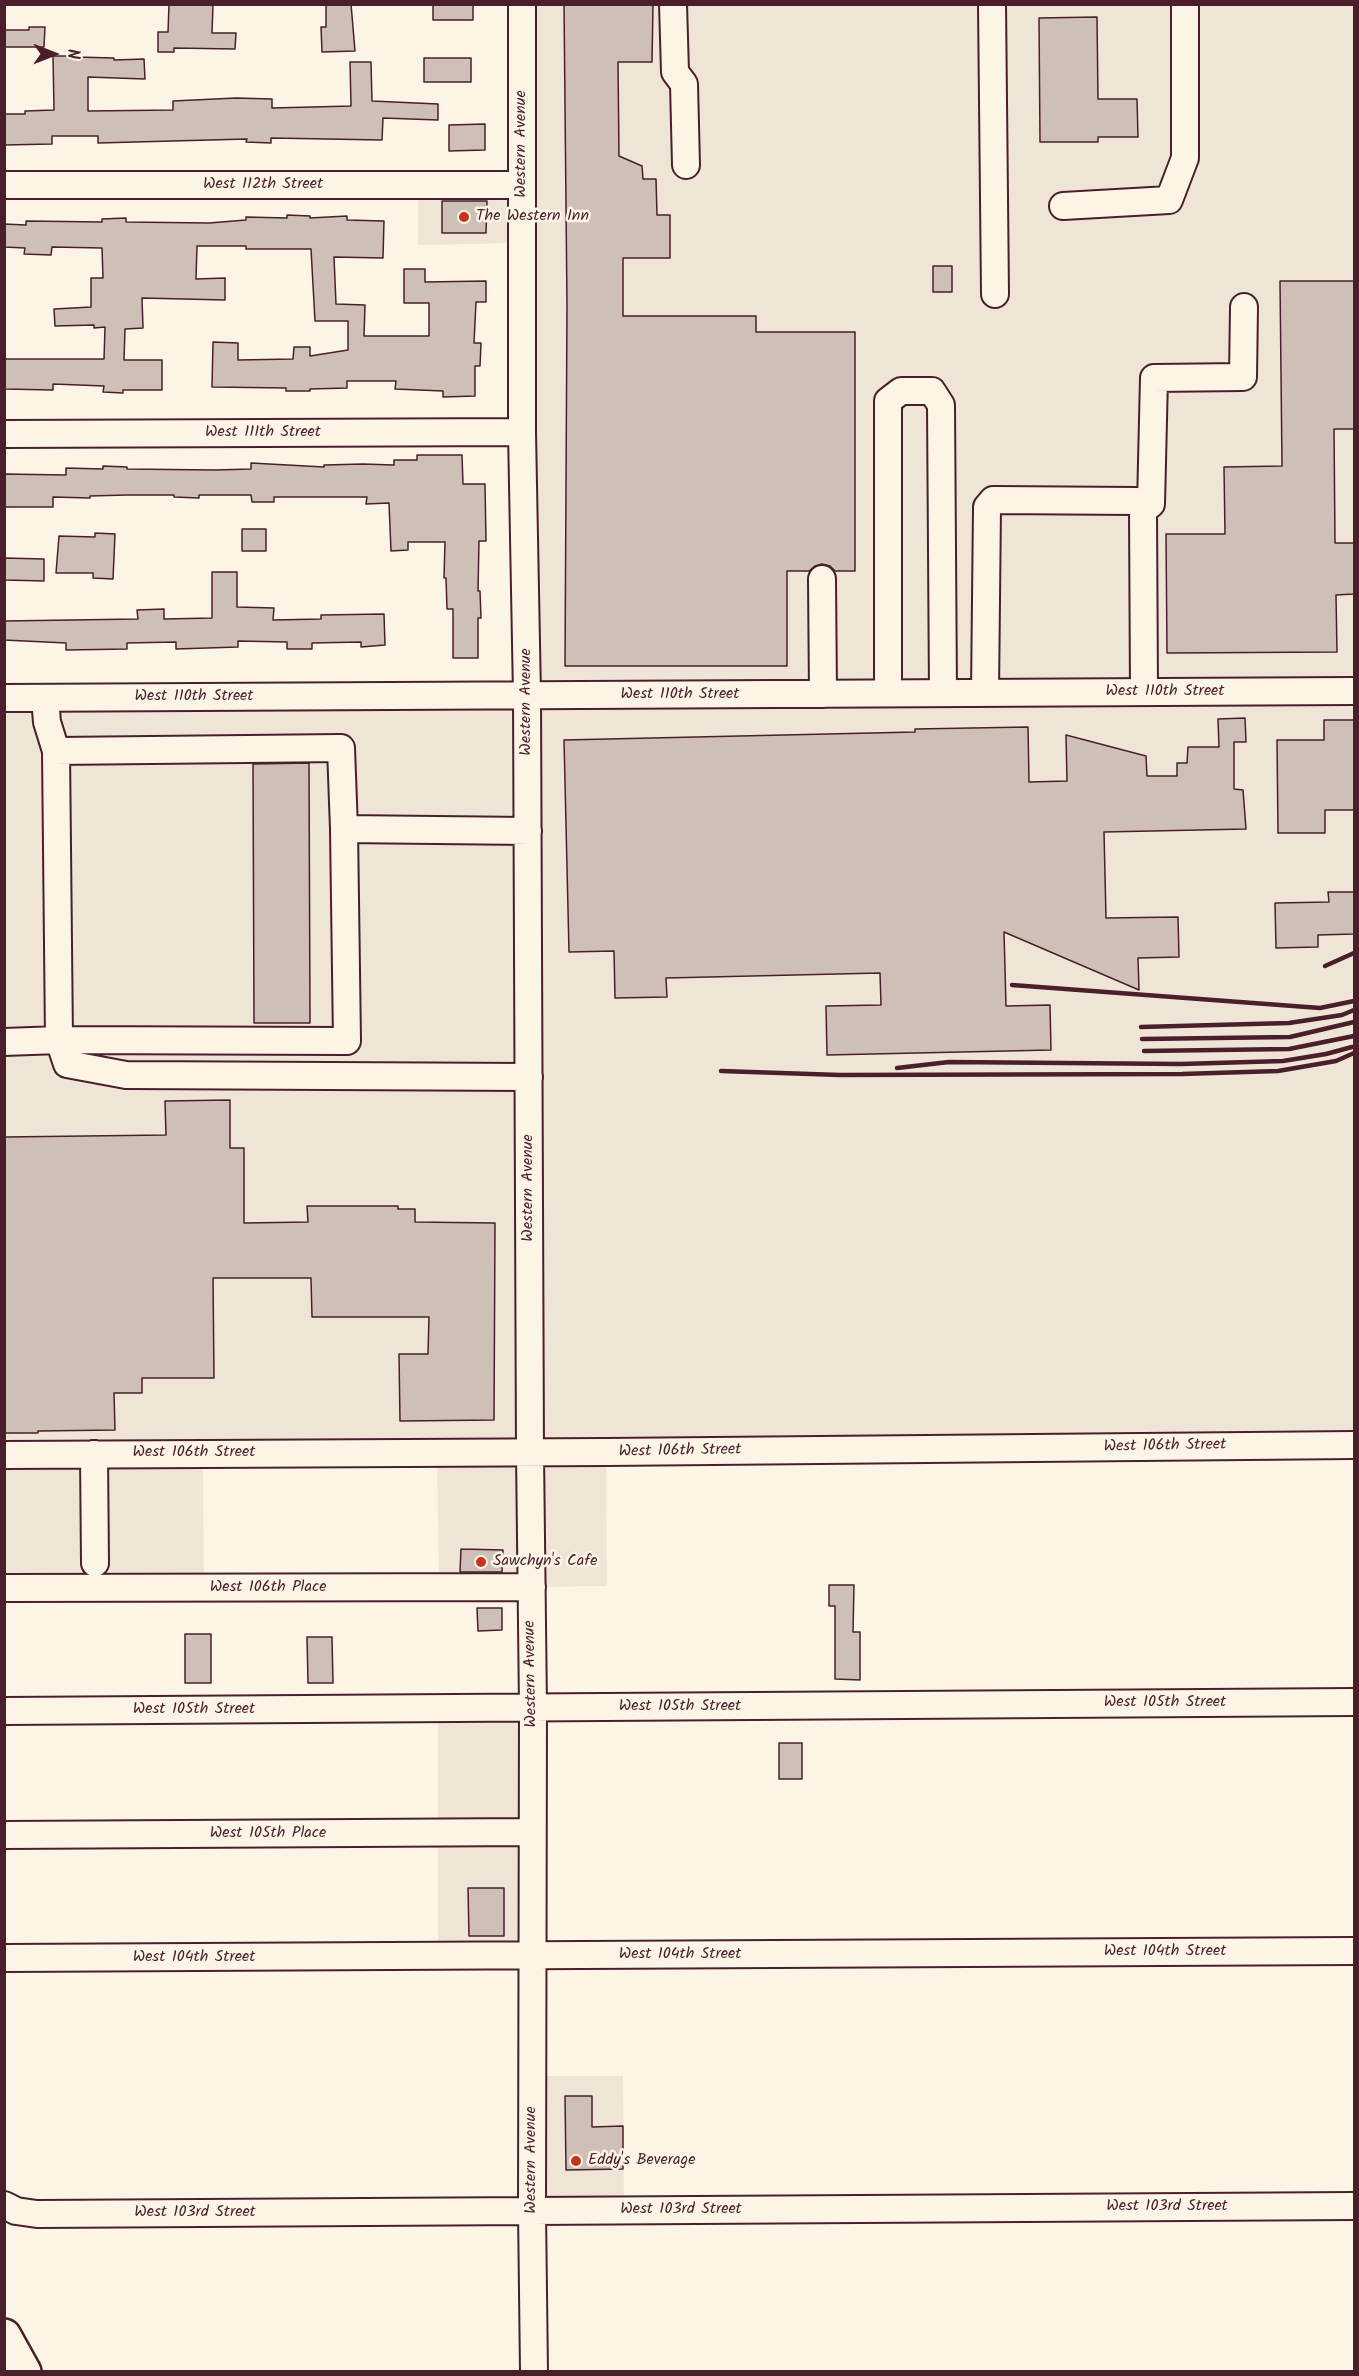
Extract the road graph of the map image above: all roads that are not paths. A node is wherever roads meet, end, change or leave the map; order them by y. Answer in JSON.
{"nodes":[{"id":1,"x":522,"y":4,"type":"edge"},
{"id":2,"x":673,"y":4,"type":"edge"},
{"id":3,"x":992,"y":4,"type":"edge"},
{"id":4,"x":1185,"y":4,"type":"edge"},
{"id":5,"x":686,"y":165,"type":"dead end"},
{"id":6,"x":4,"y":185,"type":"edge"},
{"id":7,"x":522,"y":185,"type":"junction"},
{"id":8,"x":1063,"y":206,"type":"dead end"},
{"id":9,"x":995,"y":294,"type":"dead end"},
{"id":10,"x":1244,"y":307,"type":"dead end"},
{"id":11,"x":522,"y":432,"type":"junction"},
{"id":12,"x":4,"y":434,"type":"edge"},
{"id":13,"x":1143,"y":510,"type":"junction"},
{"id":14,"x":822,"y":579,"type":"dead end"},
{"id":15,"x":1354,"y":691,"type":"edge"},
{"id":16,"x":1144,"y":692,"type":"junction"},
{"id":17,"x":888,"y":693,"type":"junction"},
{"id":18,"x":943,"y":693,"type":"junction"},
{"id":19,"x":985,"y":693,"type":"junction"},
{"id":20,"x":823,"y":694,"type":"junction"},
{"id":21,"x":527,"y":695,"type":"junction"},
{"id":22,"x":4,"y":698,"type":"edge"},
{"id":23,"x":45,"y":698,"type":"junction"},
{"id":24,"x":56,"y":751,"type":"junction"},
{"id":25,"x":344,"y":829,"type":"junction"},
{"id":26,"x":528,"y":831,"type":"junction"},
{"id":27,"x":59,"y":1040,"type":"junction"},
{"id":28,"x":4,"y":1042,"type":"edge"},
{"id":29,"x":529,"y":1077,"type":"junction"},
{"id":30,"x":1354,"y":1445,"type":"edge"},
{"id":31,"x":530,"y":1453,"type":"junction"},
{"id":32,"x":94,"y":1454,"type":"junction"},
{"id":33,"x":4,"y":1455,"type":"edge"},
{"id":34,"x":95,"y":1563,"type":"dead end"},
{"id":35,"x":532,"y":1587,"type":"junction"},
{"id":36,"x":4,"y":1588,"type":"edge"},
{"id":37,"x":1354,"y":1702,"type":"edge"},
{"id":38,"x":533,"y":1708,"type":"junction"},
{"id":39,"x":4,"y":1711,"type":"edge"},
{"id":40,"x":532,"y":1832,"type":"junction"},
{"id":41,"x":4,"y":1835,"type":"edge"},
{"id":42,"x":1354,"y":1951,"type":"edge"},
{"id":43,"x":532,"y":1956,"type":"junction"},
{"id":44,"x":4,"y":1958,"type":"edge"},
{"id":45,"x":7,"y":2206,"type":"edge"},
{"id":46,"x":1354,"y":2206,"type":"edge"},
{"id":47,"x":532,"y":2211,"type":"junction"},
{"id":48,"x":4,"y":2336,"type":"edge"},
{"id":49,"x":24,"y":2372,"type":"edge"},
{"id":50,"x":534,"y":2372,"type":"edge"}],
"edges":[{"from":1,"to":7,"type":"street","name":"Western Avenue"},
{"from":2,"to":5,"type":"street"},
{"from":3,"to":9,"type":"street"},
{"from":4,"to":8,"type":"street"},
{"from":6,"to":7,"type":"street","name":"West 112th Street"},
{"from":7,"to":11,"type":"street","name":"Western Avenue"},
{"from":10,"to":13,"type":"street"},
{"from":11,"to":12,"type":"street","name":"West 111th Street"},
{"from":11,"to":21,"type":"street","name":"Western Avenue"},
{"from":13,"to":16,"type":"street"},
{"from":13,"to":19,"type":"street"},
{"from":14,"to":20,"type":"street"},
{"from":15,"to":16,"type":"street","name":"West 110th Street"},
{"from":16,"to":19,"type":"street","name":"West 110th Street"},
{"from":17,"to":18,"type":"street","name":"West 110th Street"},
{"from":17,"to":18,"type":"street"},
{"from":17,"to":20,"type":"street","name":"West 110th Street"},
{"from":18,"to":19,"type":"street","name":"West 110th Street"},
{"from":20,"to":21,"type":"street","name":"West 110th Street"},
{"from":21,"to":23,"type":"street","name":"West 110th Street"},
{"from":21,"to":26,"type":"street","name":"Western Avenue"},
{"from":22,"to":23,"type":"street","name":"West 110th Street"},
{"from":23,"to":24,"type":"street"},
{"from":24,"to":25,"type":"street"},
{"from":24,"to":27,"type":"street"},
{"from":25,"to":26,"type":"street"},
{"from":25,"to":27,"type":"street"},
{"from":26,"to":29,"type":"street","name":"Western Avenue"},
{"from":27,"to":28,"type":"street"},
{"from":27,"to":29,"type":"street"},
{"from":29,"to":31,"type":"street","name":"Western Avenue"},
{"from":30,"to":31,"type":"street","name":"West 106th Street"},
{"from":31,"to":32,"type":"street","name":"West 106th Street"},
{"from":31,"to":35,"type":"street","name":"Western Avenue"},
{"from":32,"to":33,"type":"street","name":"West 106th Street"},
{"from":32,"to":34,"type":"street"},
{"from":35,"to":36,"type":"street","name":"West 106th Place"},
{"from":35,"to":38,"type":"street","name":"Western Avenue"},
{"from":37,"to":38,"type":"street","name":"West 105th Street"},
{"from":38,"to":39,"type":"street","name":"West 105th Street"},
{"from":38,"to":40,"type":"street","name":"Western Avenue"},
{"from":40,"to":41,"type":"street","name":"West 105th Place"},
{"from":40,"to":43,"type":"street","name":"Western Avenue"},
{"from":42,"to":43,"type":"street","name":"West 104th Street"},
{"from":43,"to":44,"type":"street","name":"West 104th Street"},
{"from":43,"to":47,"type":"street","name":"Western Avenue"},
{"from":45,"to":47,"type":"street","name":"West 103rd Street"},
{"from":46,"to":47,"type":"street","name":"West 103rd Street"},
{"from":47,"to":50,"type":"street","name":"Western Avenue"},
{"from":48,"to":49,"type":"highway"}]}
